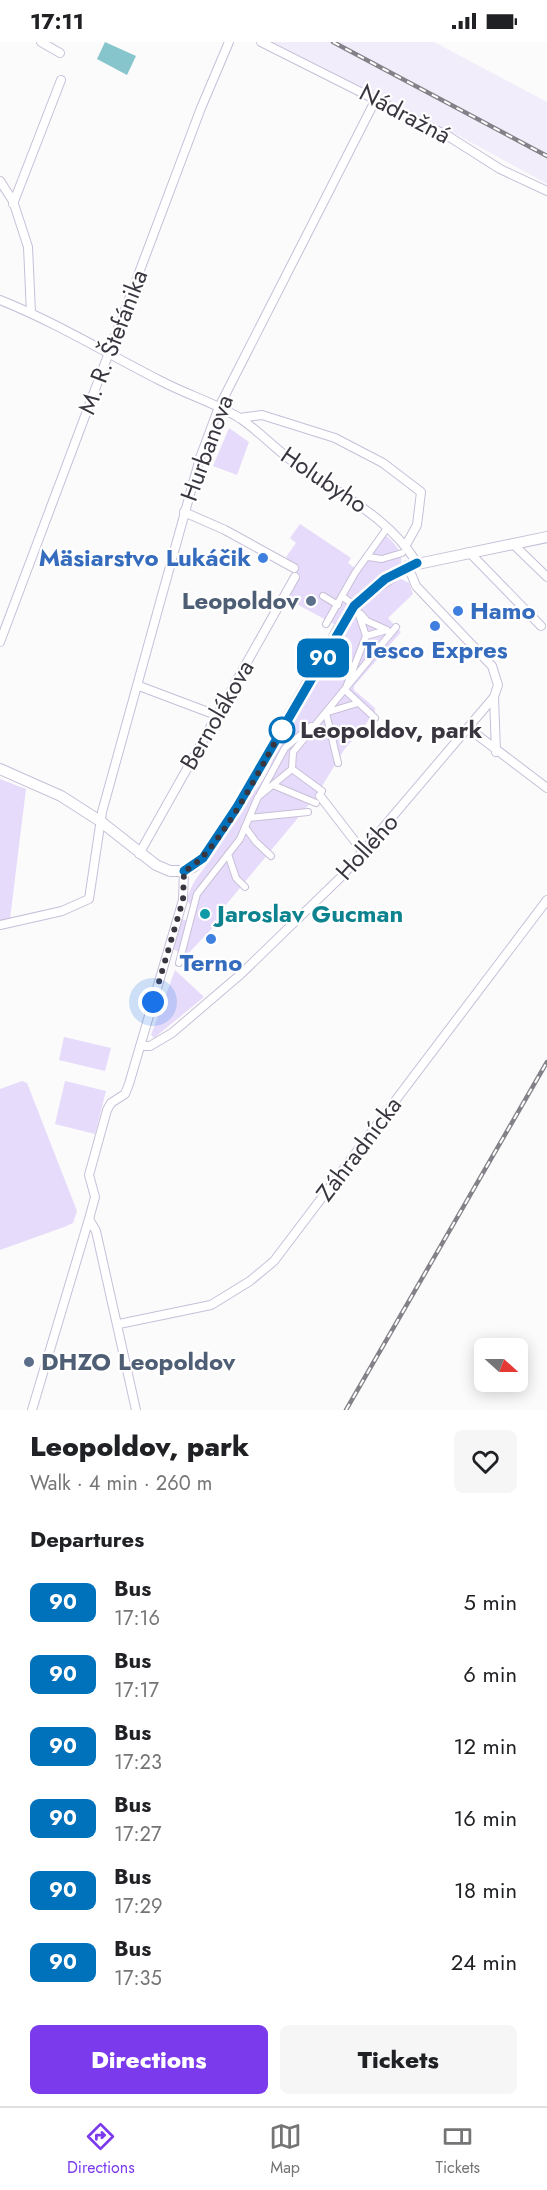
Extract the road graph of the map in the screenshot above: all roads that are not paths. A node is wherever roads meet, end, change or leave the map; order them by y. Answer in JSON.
{"nodes":[{"id":1,"x":41,"y":42,"type":"edge"},
{"id":2,"x":229,"y":42,"type":"edge"},
{"id":3,"x":261,"y":42,"type":"edge"},
{"id":4,"x":60,"y":53,"type":"dead end"},
{"id":5,"x":61,"y":80,"type":"dead end"},
{"id":6,"x":376,"y":99,"type":"junction"},
{"id":7,"x":0,"y":181,"type":"edge"},
{"id":8,"x":547,"y":191,"type":"edge"},
{"id":9,"x":14,"y":204,"type":"junction"},
{"id":10,"x":0,"y":300,"type":"edge"},
{"id":11,"x":31,"y":313,"type":"junction"},
{"id":12,"x":109,"y":354,"type":"junction"},
{"id":13,"x":219,"y":407,"type":"junction"},
{"id":14,"x":239,"y":418,"type":"junction"},
{"id":15,"x":184,"y":512,"type":"junction"},
{"id":16,"x":385,"y":531,"type":"dead end"},
{"id":17,"x":547,"y":537,"type":"edge"},
{"id":18,"x":513,"y":544,"type":"junction"},
{"id":19,"x":404,"y":549,"type":"junction"},
{"id":20,"x":469,"y":552,"type":"junction"},
{"id":21,"x":368,"y":557,"type":"junction"},
{"id":22,"x":413,"y":564,"type":"junction"},
{"id":23,"x":547,"y":577,"type":"edge"},
{"id":24,"x":323,"y":596,"type":"dead end"},
{"id":25,"x":343,"y":597,"type":"junction"},
{"id":26,"x":351,"y":603,"type":"dead end"},
{"id":27,"x":338,"y":605,"type":"junction"},
{"id":28,"x":326,"y":624,"type":"dead end"},
{"id":29,"x":541,"y":626,"type":"dead end"},
{"id":30,"x":387,"y":630,"type":"junction"},
{"id":31,"x":366,"y":636,"type":"junction"},
{"id":32,"x":0,"y":642,"type":"edge"},
{"id":33,"x":139,"y":686,"type":"junction"},
{"id":34,"x":345,"y":690,"type":"junction"},
{"id":35,"x":494,"y":697,"type":"junction"},
{"id":36,"x":358,"y":703,"type":"junction"},
{"id":37,"x":326,"y":713,"type":"junction"},
{"id":38,"x":216,"y":715,"type":"junction"},
{"id":39,"x":375,"y":718,"type":"dead end"},
{"id":40,"x":468,"y":728,"type":"junction"},
{"id":41,"x":279,"y":745,"type":"dead end"},
{"id":42,"x":285,"y":748,"type":"junction"},
{"id":43,"x":293,"y":752,"type":"junction"},
{"id":44,"x":496,"y":752,"type":"junction"},
{"id":45,"x":338,"y":763,"type":"dead end"},
{"id":46,"x":292,"y":769,"type":"junction"},
{"id":47,"x":0,"y":770,"type":"edge"},
{"id":48,"x":274,"y":770,"type":"junction"},
{"id":49,"x":276,"y":783,"type":"junction"},
{"id":50,"x":547,"y":788,"type":"edge"},
{"id":51,"x":319,"y":796,"type":"junction"},
{"id":52,"x":258,"y":797,"type":"junction"},
{"id":53,"x":308,"y":812,"type":"dead end"},
{"id":54,"x":249,"y":818,"type":"junction"},
{"id":55,"x":100,"y":821,"type":"junction"},
{"id":56,"x":245,"y":827,"type":"junction"},
{"id":57,"x":139,"y":854,"type":"junction"},
{"id":58,"x":228,"y":854,"type":"junction"},
{"id":59,"x":364,"y":854,"type":"junction"},
{"id":60,"x":271,"y":856,"type":"dead end"},
{"id":61,"x":184,"y":871,"type":"junction"},
{"id":62,"x":244,"y":887,"type":"dead end"},
{"id":63,"x":547,"y":900,"type":"edge"},
{"id":64,"x":0,"y":925,"type":"edge"},
{"id":65,"x":179,"y":963,"type":"dead end"},
{"id":66,"x":140,"y":1046,"type":"junction"},
{"id":67,"x":89,"y":1219,"type":"junction"},
{"id":68,"x":118,"y":1324,"type":"junction"},
{"id":69,"x":32,"y":1410,"type":"edge"},
{"id":70,"x":136,"y":1410,"type":"edge"}],
"edges":[{"from":1,"to":4,"type":"street"},
{"from":2,"to":12,"type":"street","name":"M. R. Štefánika"},
{"from":3,"to":6,"type":"street","name":"Nádražná"},
{"from":5,"to":9,"type":"street"},
{"from":6,"to":8,"type":"street","name":"Nádražná"},
{"from":6,"to":13,"type":"street","name":"Hurbanova"},
{"from":7,"to":9,"type":"street"},
{"from":9,"to":11,"type":"street"},
{"from":10,"to":11,"type":"street","name":"Holubyho"},
{"from":11,"to":12,"type":"street","name":"Holubyho"},
{"from":12,"to":13,"type":"street","name":"Holubyho"},
{"from":12,"to":32,"type":"street","name":"M. R. Štefánika"},
{"from":13,"to":14,"type":"street","name":"Holubyho"},
{"from":13,"to":15,"type":"street","name":"Hurbanova"},
{"from":14,"to":19,"type":"street","name":"Holubyho"},
{"from":14,"to":19,"type":"street","name":"Holubyho"},
{"from":15,"to":33,"type":"street","name":"Hurbanova"},
{"from":15,"to":38,"type":"street","name":"Bernolákova"},
{"from":16,"to":21,"type":"street"},
{"from":17,"to":18,"type":"street"},
{"from":18,"to":20,"type":"street"},
{"from":18,"to":23,"type":"street"},
{"from":19,"to":21,"type":"street"},
{"from":19,"to":22,"type":"street","name":"Holubyho"},
{"from":20,"to":22,"type":"street"},
{"from":20,"to":29,"type":"street"},
{"from":21,"to":25,"type":"street"},
{"from":22,"to":35,"type":"street","name":"Holubyho"},
{"from":22,"to":61,"type":"street"},
{"from":24,"to":27,"type":"street"},
{"from":25,"to":26,"type":"street"},
{"from":25,"to":27,"type":"street"},
{"from":27,"to":28,"type":"street"},
{"from":30,"to":31,"type":"street"},
{"from":30,"to":31,"type":"street"},
{"from":30,"to":34,"type":"street"},
{"from":31,"to":34,"type":"street"},
{"from":33,"to":38,"type":"street"},
{"from":33,"to":55,"type":"street","name":"Hurbanova"},
{"from":34,"to":36,"type":"street"},
{"from":34,"to":37,"type":"street"},
{"from":35,"to":40,"type":"street","name":"Hollého"},
{"from":35,"to":44,"type":"street"},
{"from":36,"to":37,"type":"street"},
{"from":36,"to":39,"type":"street"},
{"from":37,"to":42,"type":"street"},
{"from":37,"to":43,"type":"street"},
{"from":37,"to":45,"type":"street"},
{"from":38,"to":57,"type":"street","name":"Bernolákova"},
{"from":40,"to":44,"type":"street"},
{"from":40,"to":59,"type":"street","name":"Hollého"},
{"from":41,"to":42,"type":"street"},
{"from":42,"to":43,"type":"street"},
{"from":42,"to":48,"type":"street"},
{"from":43,"to":46,"type":"street"},
{"from":44,"to":50,"type":"street"},
{"from":46,"to":49,"type":"street"},
{"from":46,"to":51,"type":"street"},
{"from":47,"to":55,"type":"street"},
{"from":48,"to":49,"type":"street"},
{"from":48,"to":52,"type":"street"},
{"from":49,"to":51,"type":"street"},
{"from":49,"to":52,"type":"street"},
{"from":51,"to":59,"type":"street"},
{"from":52,"to":54,"type":"street"},
{"from":53,"to":54,"type":"street"},
{"from":54,"to":56,"type":"street"},
{"from":55,"to":57,"type":"street"},
{"from":55,"to":64,"type":"street","name":"Hurbanova"},
{"from":56,"to":58,"type":"street"},
{"from":56,"to":60,"type":"street"},
{"from":57,"to":61,"type":"street"},
{"from":58,"to":62,"type":"street"},
{"from":58,"to":65,"type":"street"},
{"from":59,"to":66,"type":"street","name":"Hollého"},
{"from":61,"to":66,"type":"street"},
{"from":63,"to":68,"type":"street","name":"Záhradnícka"},
{"from":66,"to":67,"type":"street"},
{"from":67,"to":68,"type":"street"},
{"from":67,"to":69,"type":"street"},
{"from":68,"to":70,"type":"street"}]}
